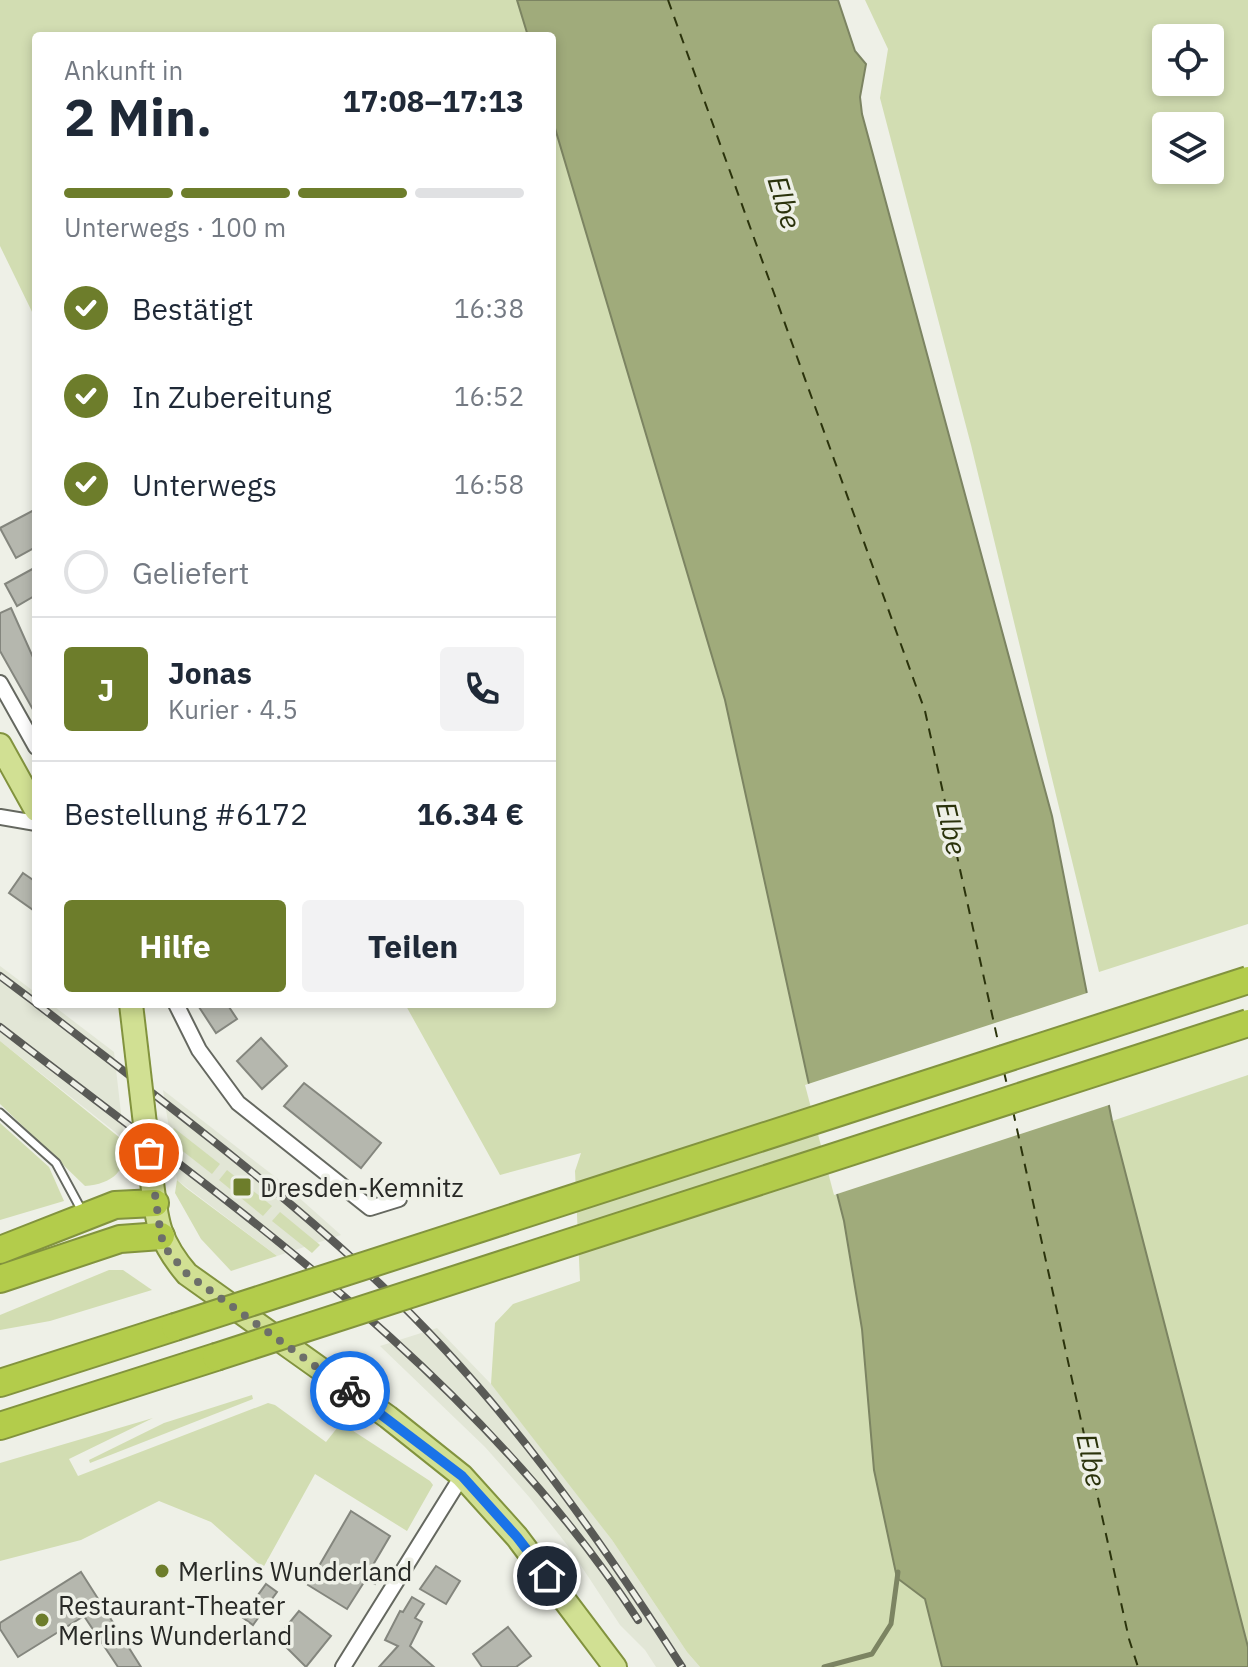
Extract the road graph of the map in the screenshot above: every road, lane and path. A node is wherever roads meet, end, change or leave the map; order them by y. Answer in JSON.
{"nodes":[{"id":1,"x":0,"y":683,"type":"edge"},
{"id":2,"x":32,"y":740,"type":"edge"},
{"id":3,"x":3,"y":760,"type":"edge"},
{"id":4,"x":32,"y":804,"type":"edge"},
{"id":5,"x":0,"y":817,"type":"edge"},
{"id":6,"x":32,"y":822,"type":"edge"},
{"id":7,"x":1248,"y":980,"type":"edge"},
{"id":8,"x":131,"y":1008,"type":"edge"},
{"id":9,"x":178,"y":1008,"type":"edge"},
{"id":10,"x":1248,"y":1023,"type":"edge"},
{"id":11,"x":0,"y":1113,"type":"edge"},
{"id":12,"x":399,"y":1199,"type":"dead end"},
{"id":13,"x":155,"y":1203,"type":"junction"},
{"id":14,"x":89,"y":1232,"type":"junction"},
{"id":15,"x":161,"y":1236,"type":"junction"},
{"id":16,"x":0,"y":1250,"type":"edge"},
{"id":17,"x":0,"y":1279,"type":"edge"},
{"id":18,"x":0,"y":1383,"type":"edge"},
{"id":19,"x":0,"y":1426,"type":"edge"},
{"id":20,"x":462,"y":1476,"type":"junction"},
{"id":21,"x":343,"y":1667,"type":"edge"},
{"id":22,"x":615,"y":1667,"type":"edge"}],
"edges":[{"from":1,"to":2,"type":"street"},
{"from":3,"to":4,"type":"main road"},
{"from":5,"to":6,"type":"street"},
{"from":7,"to":18,"type":"highway","bridge":true},
{"from":8,"to":13,"type":"main road","bridge":true},
{"from":9,"to":12,"type":"street"},
{"from":10,"to":19,"type":"highway","bridge":true},
{"from":11,"to":14,"type":"lane"},
{"from":13,"to":14,"type":"highway"},
{"from":13,"to":15,"type":"main road"},
{"from":14,"to":15,"type":"highway"},
{"from":14,"to":16,"type":"highway"},
{"from":14,"to":17,"type":"highway"},
{"from":15,"to":20,"type":"main road"},
{"from":20,"to":21,"type":"street"},
{"from":20,"to":22,"type":"main road"}]}
